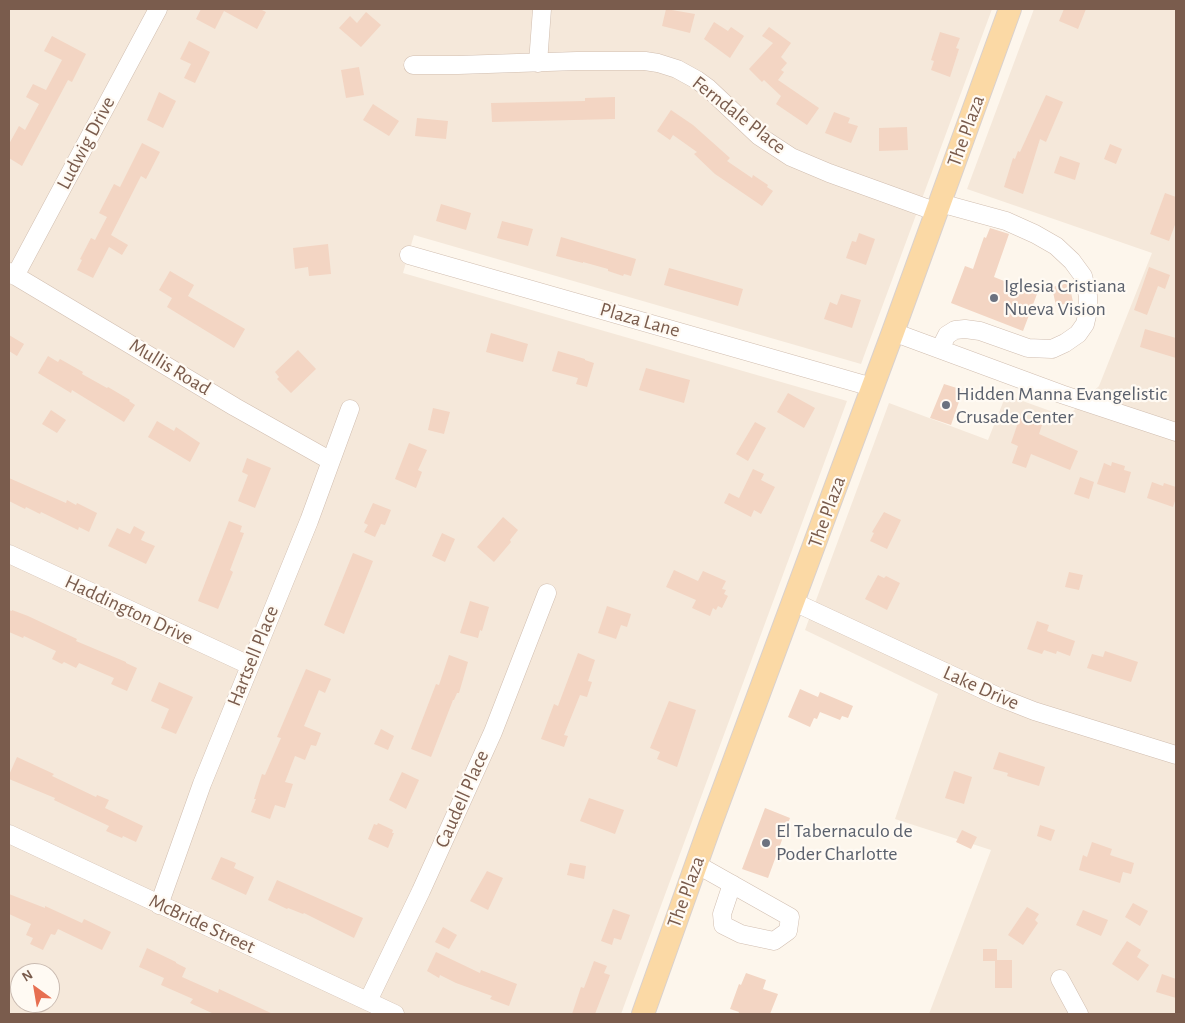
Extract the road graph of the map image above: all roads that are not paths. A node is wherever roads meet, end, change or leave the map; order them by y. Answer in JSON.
{"nodes":[{"id":1,"x":158,"y":9,"type":"edge"},
{"id":2,"x":542,"y":9,"type":"edge"},
{"id":3,"x":1010,"y":9,"type":"edge"},
{"id":4,"x":538,"y":63,"type":"junction"},
{"id":5,"x":412,"y":65,"type":"dead end"},
{"id":6,"x":938,"y":208,"type":"junction"},
{"id":7,"x":408,"y":254,"type":"dead end"},
{"id":8,"x":12,"y":274,"type":"edge"},
{"id":9,"x":893,"y":332,"type":"junction"},
{"id":10,"x":940,"y":349,"type":"junction"},
{"id":11,"x":872,"y":387,"type":"junction"},
{"id":12,"x":350,"y":409,"type":"dead end"},
{"id":13,"x":1176,"y":432,"type":"edge"},
{"id":14,"x":331,"y":461,"type":"junction"},
{"id":15,"x":9,"y":554,"type":"edge"},
{"id":16,"x":547,"y":592,"type":"dead end"},
{"id":17,"x":794,"y":602,"type":"junction"},
{"id":18,"x":249,"y":666,"type":"junction"},
{"id":19,"x":1176,"y":755,"type":"edge"},
{"id":20,"x":9,"y":834,"type":"edge"},
{"id":21,"x":696,"y":864,"type":"junction"},
{"id":22,"x":732,"y":884,"type":"dead end"},
{"id":23,"x":159,"y":904,"type":"junction"},
{"id":24,"x":1060,"y":979,"type":"dead end"},
{"id":25,"x":368,"y":1001,"type":"junction"},
{"id":26,"x":396,"y":1014,"type":"edge"},
{"id":27,"x":643,"y":1014,"type":"edge"},
{"id":28,"x":1079,"y":1014,"type":"edge"}],
"edges":[{"from":1,"to":8,"type":"street","name":"Ludwig Drive"},
{"from":2,"to":4,"type":"street"},
{"from":3,"to":6,"type":"main road","name":"The Plaza"},
{"from":4,"to":5,"type":"street","name":"Ferndale Place"},
{"from":4,"to":6,"type":"street","name":"Ferndale Place"},
{"from":6,"to":9,"type":"main road","name":"The Plaza"},
{"from":6,"to":10,"type":"street","name":"Ferndale Place"},
{"from":7,"to":11,"type":"street","name":"Plaza Lane"},
{"from":8,"to":14,"type":"street","name":"Mullis Road"},
{"from":9,"to":10,"type":"street"},
{"from":9,"to":11,"type":"main road","name":"The Plaza"},
{"from":10,"to":13,"type":"street"},
{"from":11,"to":17,"type":"main road","name":"The Plaza"},
{"from":12,"to":14,"type":"street","name":"Hartsell Place"},
{"from":14,"to":18,"type":"street","name":"Hartsell Place"},
{"from":15,"to":18,"type":"street","name":"Haddington Drive"},
{"from":16,"to":25,"type":"street","name":"Caudell Place"},
{"from":17,"to":19,"type":"street","name":"Lake Drive"},
{"from":17,"to":21,"type":"main road","name":"The Plaza"},
{"from":18,"to":23,"type":"street","name":"Hartsell Place"},
{"from":20,"to":23,"type":"street","name":"McBride Street"},
{"from":21,"to":22,"type":"street"},
{"from":21,"to":27,"type":"main road","name":"The Plaza"},
{"from":23,"to":25,"type":"street","name":"McBride Street"},
{"from":24,"to":28,"type":"street"},
{"from":25,"to":26,"type":"street","name":"McBride Street"}]}
